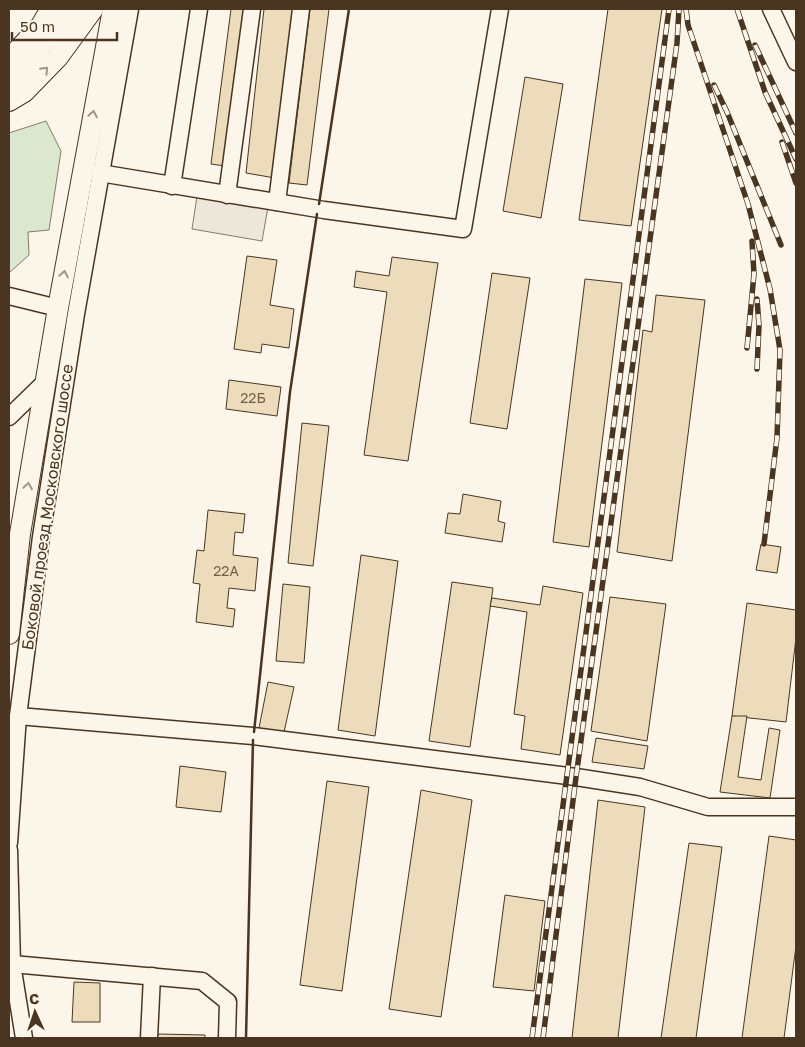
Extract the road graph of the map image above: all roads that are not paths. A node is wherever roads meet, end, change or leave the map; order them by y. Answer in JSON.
{"nodes":[{"id":1,"x":51,"y":9,"type":"edge"},
{"id":2,"x":72,"y":9,"type":"edge"},
{"id":3,"x":93,"y":9,"type":"edge"},
{"id":4,"x":113,"y":9,"type":"edge"},
{"id":5,"x":130,"y":9,"type":"edge"},
{"id":6,"x":199,"y":9,"type":"edge"},
{"id":7,"x":252,"y":9,"type":"edge"},
{"id":8,"x":301,"y":9,"type":"edge"},
{"id":9,"x":500,"y":9,"type":"edge"},
{"id":10,"x":771,"y":9,"type":"edge"},
{"id":11,"x":9,"y":59,"type":"edge"},
{"id":12,"x":796,"y":62,"type":"edge"},
{"id":13,"x":9,"y":82,"type":"edge"},
{"id":14,"x":9,"y":102,"type":"edge"},
{"id":15,"x":100,"y":173,"type":"junction"},
{"id":16,"x":172,"y":186,"type":"junction"},
{"id":17,"x":227,"y":195,"type":"junction"},
{"id":18,"x":277,"y":202,"type":"junction"},
{"id":19,"x":9,"y":296,"type":"edge"},
{"id":20,"x":58,"y":308,"type":"junction"},
{"id":21,"x":46,"y":381,"type":"junction"},
{"id":22,"x":9,"y":417,"type":"edge"},
{"id":23,"x":9,"y":627,"type":"edge"},
{"id":24,"x":18,"y":716,"type":"junction"},
{"id":25,"x":796,"y":807,"type":"edge"},
{"id":26,"x":9,"y":843,"type":"edge"},
{"id":27,"x":9,"y":850,"type":"edge"},
{"id":28,"x":12,"y":964,"type":"junction"},
{"id":29,"x":152,"y":976,"type":"junction"},
{"id":30,"x":24,"y":1038,"type":"edge"},
{"id":31,"x":149,"y":1038,"type":"edge"},
{"id":32,"x":227,"y":1038,"type":"edge"}],
"edges":[{"from":1,"to":11,"type":"main road"},
{"from":2,"to":13,"type":"main road"},
{"from":14,"to":3,"type":"main road","one_way":true},
{"from":20,"to":4,"type":"main road","one_way":true},
{"from":5,"to":15,"type":"street","name":"Боковой проезд Московского шоссе"},
{"from":6,"to":16,"type":"street"},
{"from":7,"to":17,"type":"street"},
{"from":8,"to":18,"type":"street"},
{"from":9,"to":18,"type":"street"},
{"from":10,"to":12,"type":"street"},
{"from":15,"to":16,"type":"street"},
{"from":15,"to":24,"type":"street","name":"Боковой проезд Московского шоссе"},
{"from":16,"to":17,"type":"street"},
{"from":17,"to":18,"type":"street"},
{"from":19,"to":20,"type":"street"},
{"from":20,"to":21,"type":"main road"},
{"from":21,"to":22,"type":"street"},
{"from":23,"to":21,"type":"main road","one_way":true},
{"from":24,"to":25,"type":"street"},
{"from":24,"to":26,"type":"street","name":"Боковой проезд Московского шоссе"},
{"from":27,"to":28,"type":"street"},
{"from":28,"to":29,"type":"street"},
{"from":28,"to":30,"type":"street"},
{"from":29,"to":31,"type":"street"},
{"from":29,"to":32,"type":"street"}]}
